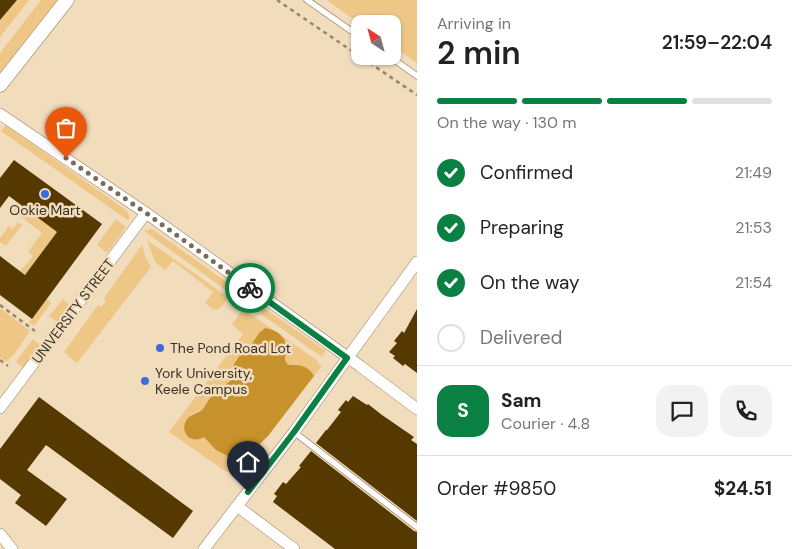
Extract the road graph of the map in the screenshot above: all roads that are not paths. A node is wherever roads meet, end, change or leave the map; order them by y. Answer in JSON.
{"nodes":[{"id":1,"x":67,"y":0,"type":"edge"},
{"id":2,"x":307,"y":0,"type":"edge"},
{"id":3,"x":351,"y":30,"type":"edge"},
{"id":4,"x":401,"y":65,"type":"edge"},
{"id":5,"x":417,"y":76,"type":"edge"},
{"id":6,"x":0,"y":85,"type":"edge"},
{"id":7,"x":0,"y":114,"type":"edge"},
{"id":8,"x":146,"y":213,"type":"junction"},
{"id":9,"x":417,"y":262,"type":"edge"},
{"id":10,"x":347,"y":358,"type":"junction"},
{"id":11,"x":0,"y":408,"type":"edge"},
{"id":12,"x":417,"y":409,"type":"edge"},
{"id":13,"x":294,"y":432,"type":"junction"},
{"id":14,"x":237,"y":506,"type":"junction"},
{"id":15,"x":417,"y":527,"type":"edge"},
{"id":16,"x":0,"y":534,"type":"edge"},
{"id":17,"x":12,"y":549,"type":"edge"},
{"id":18,"x":204,"y":549,"type":"edge"},
{"id":19,"x":294,"y":549,"type":"edge"}],
"edges":[{"from":1,"to":6,"type":"street"},
{"from":2,"to":3,"type":"lane"},
{"from":4,"to":5,"type":"lane"},
{"from":7,"to":8,"type":"street"},
{"from":8,"to":10,"type":"street"},
{"from":8,"to":11,"type":"street","name":"UNIVERSITY STREET"},
{"from":9,"to":10,"type":"street"},
{"from":10,"to":12,"type":"street"},
{"from":10,"to":13,"type":"street"},
{"from":13,"to":14,"type":"street"},
{"from":13,"to":15,"type":"lane"},
{"from":14,"to":18,"type":"street"},
{"from":14,"to":19,"type":"street"},
{"from":16,"to":17,"type":"street"}]}
